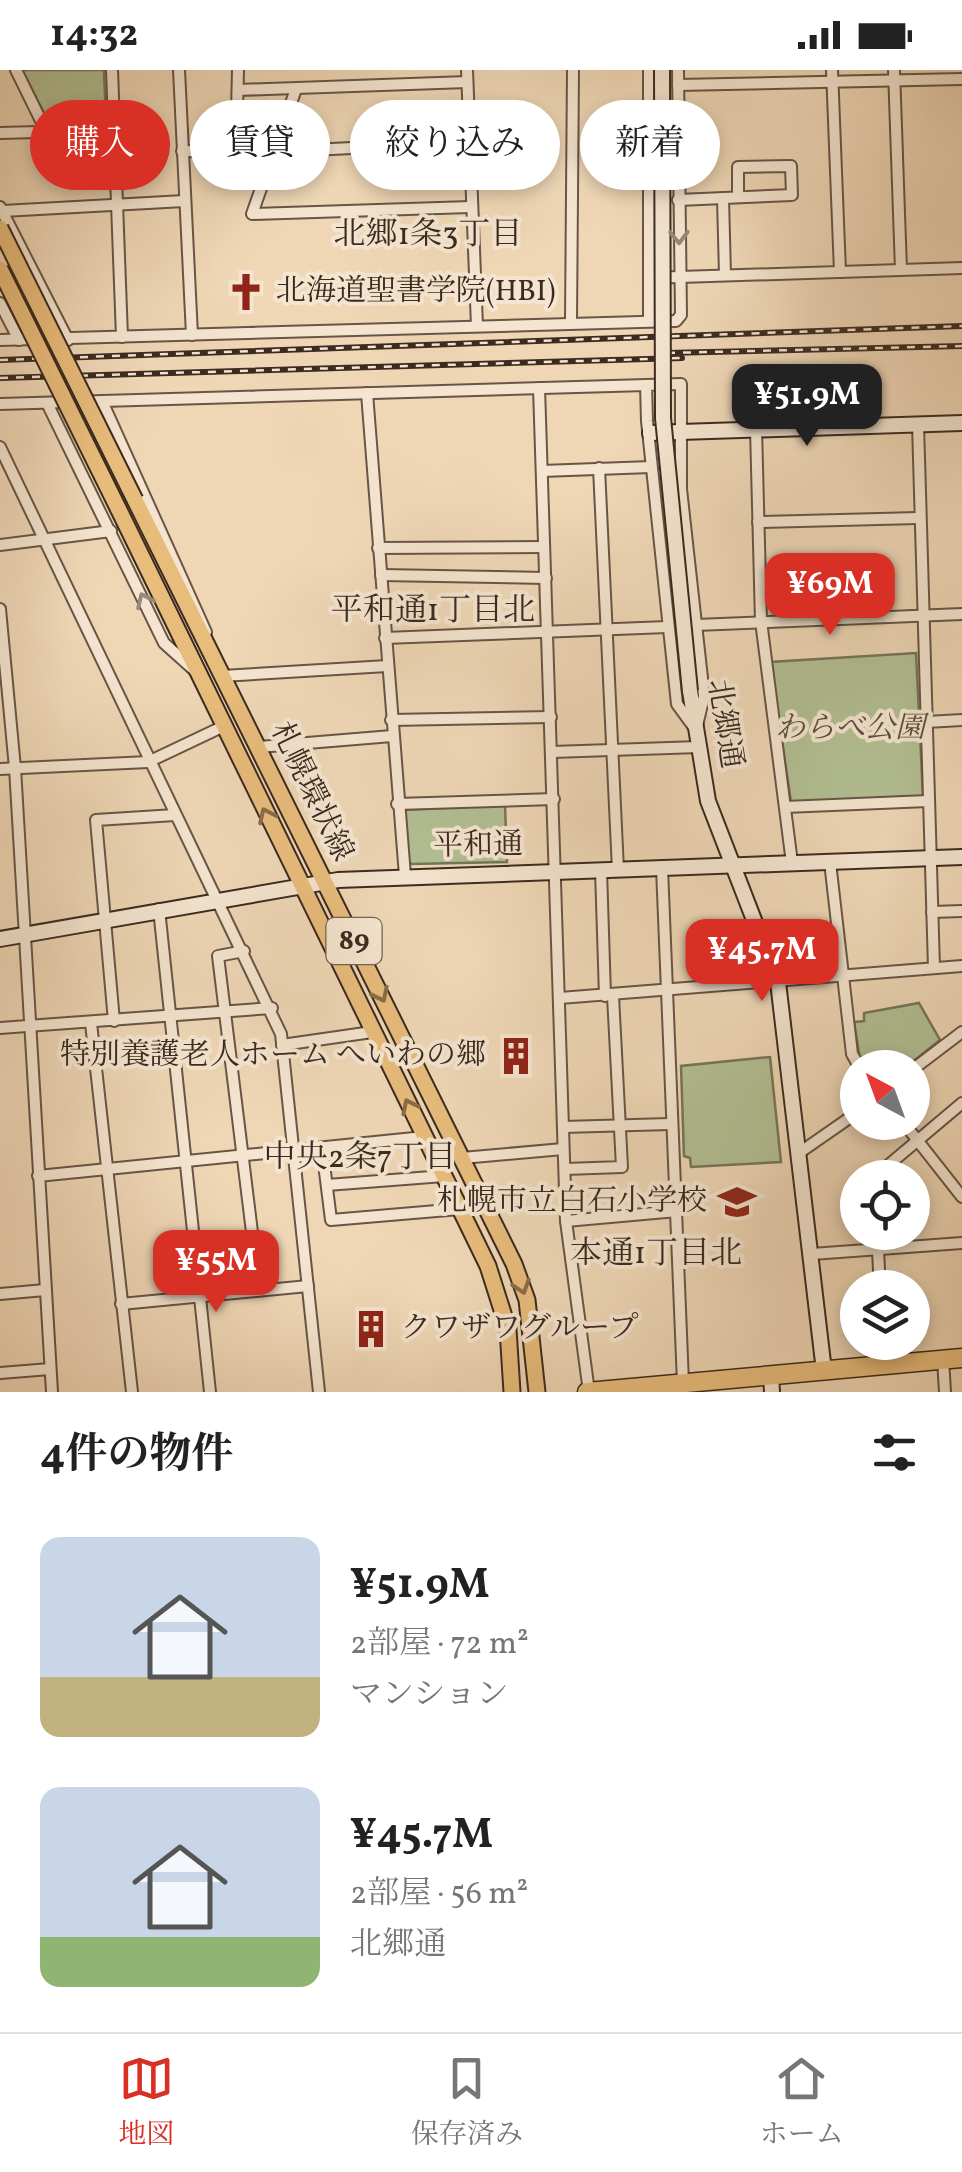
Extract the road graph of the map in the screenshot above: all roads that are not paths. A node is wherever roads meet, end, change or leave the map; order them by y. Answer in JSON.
{"nodes":[{"id":1,"x":16,"y":70,"type":"edge"},
{"id":2,"x":112,"y":70,"type":"edge"},
{"id":3,"x":179,"y":70,"type":"edge"},
{"id":4,"x":238,"y":70,"type":"edge"},
{"id":5,"x":573,"y":70,"type":"edge"},
{"id":6,"x":649,"y":70,"type":"edge"},
{"id":7,"x":662,"y":70,"type":"edge"},
{"id":8,"x":678,"y":70,"type":"edge"},
{"id":9,"x":762,"y":70,"type":"edge"},
{"id":10,"x":832,"y":70,"type":"edge"},
{"id":11,"x":948,"y":75,"type":"edge"},
{"id":12,"x":467,"y":76,"type":"edge"},
{"id":13,"x":894,"y":76,"type":"edge"},
{"id":14,"x":962,"y":80,"type":"edge"},
{"id":15,"x":833,"y":84,"type":"junction"},
{"id":16,"x":678,"y":85,"type":"junction"},
{"id":17,"x":762,"y":86,"type":"junction"},
{"id":18,"x":296,"y":88,"type":"junction"},
{"id":19,"x":238,"y":90,"type":"junction"},
{"id":20,"x":31,"y":100,"type":"edge"},
{"id":21,"x":113,"y":100,"type":"edge"},
{"id":22,"x":238,"y":100,"type":"edge"},
{"id":23,"x":292,"y":100,"type":"edge"},
{"id":24,"x":30,"y":132,"type":"edge"},
{"id":25,"x":0,"y":133,"type":"edge"},
{"id":26,"x":182,"y":151,"type":"junction"},
{"id":27,"x":190,"y":151,"type":"edge"},
{"id":28,"x":117,"y":190,"type":"edge"},
{"id":29,"x":260,"y":190,"type":"edge"},
{"id":30,"x":469,"y":190,"type":"edge"},
{"id":31,"x":723,"y":198,"type":"junction"},
{"id":32,"x":738,"y":198,"type":"junction"},
{"id":33,"x":678,"y":200,"type":"junction"},
{"id":34,"x":184,"y":201,"type":"junction"},
{"id":35,"x":118,"y":206,"type":"junction"},
{"id":36,"x":470,"y":207,"type":"junction"},
{"id":37,"x":1,"y":215,"type":"edge"},
{"id":38,"x":962,"y":268,"type":"edge"},
{"id":39,"x":0,"y":269,"type":"edge"},
{"id":40,"x":901,"y":270,"type":"junction"},
{"id":41,"x":840,"y":272,"type":"junction"},
{"id":42,"x":725,"y":275,"type":"junction"},
{"id":43,"x":680,"y":276,"type":"junction"},
{"id":44,"x":649,"y":278,"type":"junction"},
{"id":45,"x":0,"y":303,"type":"edge"},
{"id":46,"x":649,"y":320,"type":"junction"},
{"id":47,"x":572,"y":322,"type":"junction"},
{"id":48,"x":477,"y":326,"type":"junction"},
{"id":49,"x":192,"y":335,"type":"junction"},
{"id":50,"x":122,"y":337,"type":"junction"},
{"id":51,"x":0,"y":340,"type":"edge"},
{"id":52,"x":19,"y":340,"type":"junction"},
{"id":53,"x":68,"y":340,"type":"junction"},
{"id":54,"x":646,"y":384,"type":"junction"},
{"id":55,"x":539,"y":388,"type":"junction"},
{"id":56,"x":367,"y":393,"type":"junction"},
{"id":57,"x":102,"y":401,"type":"junction"},
{"id":58,"x":47,"y":403,"type":"junction"},
{"id":59,"x":0,"y":404,"type":"edge"},
{"id":60,"x":962,"y":422,"type":"edge"},
{"id":61,"x":918,"y":424,"type":"junction"},
{"id":62,"x":756,"y":428,"type":"junction"},
{"id":63,"x":681,"y":432,"type":"junction"},
{"id":64,"x":650,"y":433,"type":"junction"},
{"id":65,"x":0,"y":446,"type":"edge"},
{"id":66,"x":651,"y":467,"type":"junction"},
{"id":67,"x":599,"y":468,"type":"junction"},
{"id":68,"x":542,"y":471,"type":"junction"},
{"id":69,"x":918,"y":518,"type":"junction"},
{"id":70,"x":758,"y":522,"type":"junction"},
{"id":71,"x":111,"y":531,"type":"junction"},
{"id":72,"x":41,"y":540,"type":"junction"},
{"id":73,"x":0,"y":545,"type":"edge"},
{"id":74,"x":544,"y":547,"type":"junction"},
{"id":75,"x":378,"y":548,"type":"junction"},
{"id":76,"x":381,"y":575,"type":"junction"},
{"id":77,"x":546,"y":578,"type":"junction"},
{"id":78,"x":0,"y":609,"type":"edge"},
{"id":79,"x":962,"y":614,"type":"edge"},
{"id":80,"x":924,"y":615,"type":"junction"},
{"id":81,"x":761,"y":620,"type":"junction"},
{"id":82,"x":696,"y":625,"type":"junction"},
{"id":83,"x":667,"y":626,"type":"junction"},
{"id":84,"x":605,"y":629,"type":"junction"},
{"id":85,"x":548,"y":632,"type":"junction"},
{"id":86,"x":385,"y":638,"type":"junction"},
{"id":87,"x":213,"y":660,"type":"junction"},
{"id":88,"x":387,"y":666,"type":"junction"},
{"id":89,"x":201,"y":676,"type":"junction"},
{"id":90,"x":222,"y":676,"type":"junction"},
{"id":91,"x":551,"y":717,"type":"junction"},
{"id":92,"x":391,"y":720,"type":"junction"},
{"id":93,"x":962,"y":720,"type":"edge"},
{"id":94,"x":926,"y":722,"type":"junction"},
{"id":95,"x":224,"y":726,"type":"junction"},
{"id":96,"x":696,"y":730,"type":"junction"},
{"id":97,"x":392,"y":736,"type":"junction"},
{"id":98,"x":259,"y":747,"type":"junction"},
{"id":99,"x":699,"y":748,"type":"junction"},
{"id":100,"x":610,"y":751,"type":"junction"},
{"id":101,"x":552,"y":752,"type":"junction"},
{"id":102,"x":148,"y":762,"type":"junction"},
{"id":103,"x":0,"y":768,"type":"edge"},
{"id":104,"x":15,"y":768,"type":"junction"},
{"id":105,"x":554,"y":798,"type":"junction"},
{"id":106,"x":928,"y":801,"type":"junction"},
{"id":107,"x":397,"y":804,"type":"junction"},
{"id":108,"x":785,"y":807,"type":"junction"},
{"id":109,"x":175,"y":814,"type":"junction"},
{"id":110,"x":962,"y":857,"type":"edge"},
{"id":111,"x":931,"y":858,"type":"junction"},
{"id":112,"x":830,"y":862,"type":"junction"},
{"id":113,"x":792,"y":863,"type":"junction"},
{"id":114,"x":733,"y":866,"type":"junction"},
{"id":115,"x":662,"y":868,"type":"junction"},
{"id":116,"x":601,"y":870,"type":"junction"},
{"id":117,"x":618,"y":870,"type":"junction"},
{"id":118,"x":556,"y":872,"type":"junction"},
{"id":119,"x":404,"y":876,"type":"junction"},
{"id":120,"x":324,"y":881,"type":"junction"},
{"id":121,"x":299,"y":885,"type":"junction"},
{"id":122,"x":217,"y":898,"type":"junction"},
{"id":123,"x":159,"y":909,"type":"junction"},
{"id":124,"x":932,"y":912,"type":"junction"},
{"id":125,"x":962,"y":912,"type":"edge"},
{"id":126,"x":103,"y":920,"type":"junction"},
{"id":127,"x":26,"y":934,"type":"junction"},
{"id":128,"x":0,"y":939,"type":"edge"},
{"id":129,"x":244,"y":951,"type":"junction"},
{"id":130,"x":962,"y":966,"type":"edge"},
{"id":131,"x":934,"y":968,"type":"junction"},
{"id":132,"x":842,"y":976,"type":"junction"},
{"id":133,"x":778,"y":982,"type":"junction"},
{"id":134,"x":666,"y":991,"type":"junction"},
{"id":135,"x":609,"y":996,"type":"junction"},
{"id":136,"x":560,"y":998,"type":"junction"},
{"id":137,"x":272,"y":1008,"type":"junction"},
{"id":138,"x":226,"y":1012,"type":"junction"},
{"id":139,"x":173,"y":1016,"type":"junction"},
{"id":140,"x":114,"y":1021,"type":"junction"},
{"id":141,"x":91,"y":1023,"type":"junction"},
{"id":142,"x":0,"y":1028,"type":"edge"},
{"id":143,"x":29,"y":1028,"type":"junction"},
{"id":144,"x":372,"y":1032,"type":"junction"},
{"id":145,"x":962,"y":1032,"type":"edge"},
{"id":146,"x":282,"y":1045,"type":"junction"},
{"id":147,"x":851,"y":1050,"type":"edge"},
{"id":148,"x":930,"y":1056,"type":"edge"},
{"id":149,"x":962,"y":1103,"type":"edge"},
{"id":150,"x":620,"y":1123,"type":"junction"},
{"id":151,"x":670,"y":1124,"type":"junction"},
{"id":152,"x":840,"y":1125,"type":"edge"},
{"id":153,"x":563,"y":1127,"type":"junction"},
{"id":154,"x":930,"y":1128,"type":"edge"},
{"id":155,"x":424,"y":1137,"type":"junction"},
{"id":156,"x":915,"y":1140,"type":"edge"},
{"id":157,"x":917,"y":1140,"type":"edge"},
{"id":158,"x":322,"y":1148,"type":"junction"},
{"id":159,"x":563,"y":1150,"type":"junction"},
{"id":160,"x":295,"y":1151,"type":"junction"},
{"id":161,"x":799,"y":1153,"type":"junction"},
{"id":162,"x":241,"y":1157,"type":"junction"},
{"id":163,"x":462,"y":1158,"type":"junction"},
{"id":164,"x":892,"y":1160,"type":"edge"},
{"id":165,"x":187,"y":1163,"type":"junction"},
{"id":166,"x":565,"y":1170,"type":"junction"},
{"id":167,"x":106,"y":1172,"type":"junction"},
{"id":168,"x":962,"y":1173,"type":"edge"},
{"id":169,"x":38,"y":1176,"type":"junction"},
{"id":170,"x":444,"y":1176,"type":"junction"},
{"id":171,"x":950,"y":1182,"type":"junction"},
{"id":172,"x":327,"y":1185,"type":"junction"},
{"id":173,"x":962,"y":1197,"type":"edge"},
{"id":174,"x":460,"y":1209,"type":"junction"},
{"id":175,"x":677,"y":1210,"type":"junction"},
{"id":176,"x":566,"y":1222,"type":"junction"},
{"id":177,"x":962,"y":1243,"type":"edge"},
{"id":178,"x":930,"y":1245,"type":"edge"},
{"id":179,"x":856,"y":1250,"type":"edge"},
{"id":180,"x":812,"y":1254,"type":"junction"},
{"id":181,"x":308,"y":1286,"type":"junction"},
{"id":182,"x":45,"y":1290,"type":"junction"},
{"id":183,"x":259,"y":1290,"type":"junction"},
{"id":184,"x":0,"y":1294,"type":"edge"},
{"id":185,"x":199,"y":1296,"type":"junction"},
{"id":186,"x":121,"y":1304,"type":"junction"},
{"id":187,"x":962,"y":1358,"type":"edge"},
{"id":188,"x":885,"y":1360,"type":"edge"},
{"id":189,"x":942,"y":1360,"type":"junction"},
{"id":190,"x":885,"y":1364,"type":"junction"},
{"id":191,"x":50,"y":1369,"type":"junction"},
{"id":192,"x":824,"y":1370,"type":"junction"},
{"id":193,"x":0,"y":1373,"type":"edge"},
{"id":194,"x":772,"y":1383,"type":"edge"},
{"id":195,"x":675,"y":1386,"type":"edge"},
{"id":196,"x":52,"y":1392,"type":"edge"},
{"id":197,"x":132,"y":1392,"type":"edge"},
{"id":198,"x":210,"y":1392,"type":"edge"},
{"id":199,"x":319,"y":1392,"type":"edge"},
{"id":200,"x":512,"y":1392,"type":"edge"},
{"id":201,"x":537,"y":1392,"type":"edge"},
{"id":202,"x":588,"y":1392,"type":"edge"},
{"id":203,"x":945,"y":1392,"type":"edge"}],
"edges":[{"from":1,"to":20,"type":"street"},
{"from":2,"to":21,"type":"street"},
{"from":3,"to":26,"type":"street"},
{"from":4,"to":19,"type":"street"},
{"from":5,"to":47,"type":"street"},
{"from":6,"to":44,"type":"street"},
{"from":7,"to":96,"type":"street","name":"北郷通","bridge":true},
{"from":8,"to":16,"type":"street"},
{"from":9,"to":17,"type":"street"},
{"from":10,"to":15,"type":"street"},
{"from":11,"to":13,"type":"street"},
{"from":11,"to":14,"type":"street"},
{"from":12,"to":18,"type":"street"},
{"from":13,"to":15,"type":"street"},
{"from":13,"to":40,"type":"street"},
{"from":15,"to":17,"type":"street"},
{"from":15,"to":41,"type":"street"},
{"from":16,"to":17,"type":"street"},
{"from":16,"to":33,"type":"street"},
{"from":18,"to":19,"type":"street"},
{"from":18,"to":23,"type":"street"},
{"from":19,"to":22,"type":"street"},
{"from":24,"to":25,"type":"street"},
{"from":26,"to":27,"type":"street"},
{"from":26,"to":34,"type":"street"},
{"from":28,"to":35,"type":"street"},
{"from":29,"to":36,"type":"street"},
{"from":30,"to":36,"type":"street"},
{"from":31,"to":32,"type":"street"},
{"from":31,"to":33,"type":"street"},
{"from":31,"to":42,"type":"street"},
{"from":32,"to":32,"type":"street"},
{"from":33,"to":43,"type":"street","one_way":true},
{"from":34,"to":35,"type":"street"},
{"from":34,"to":49,"type":"street"},
{"from":35,"to":37,"type":"street"},
{"from":35,"to":50,"type":"street"},
{"from":36,"to":48,"type":"street"},
{"from":37,"to":53,"type":"street"},
{"from":37,"to":87,"type":"main road","name":"札幌環状線","number":"89","bridge":true},
{"from":38,"to":40,"type":"street"},
{"from":39,"to":89,"type":"main road","name":"札幌環状線","number":"89","bridge":true},
{"from":40,"to":41,"type":"street"},
{"from":41,"to":42,"type":"street"},
{"from":42,"to":43,"type":"street"},
{"from":43,"to":44,"type":"street"},
{"from":43,"to":46,"type":"street"},
{"from":44,"to":46,"type":"street"},
{"from":45,"to":52,"type":"street"},
{"from":46,"to":47,"type":"street"},
{"from":47,"to":48,"type":"street"},
{"from":48,"to":49,"type":"street"},
{"from":49,"to":50,"type":"street"},
{"from":50,"to":53,"type":"street"},
{"from":51,"to":52,"type":"street"},
{"from":52,"to":53,"type":"street"},
{"from":54,"to":55,"type":"street"},
{"from":54,"to":63,"type":"street"},
{"from":54,"to":64,"type":"street"},
{"from":55,"to":56,"type":"street"},
{"from":55,"to":68,"type":"street"},
{"from":56,"to":57,"type":"street"},
{"from":56,"to":75,"type":"street"},
{"from":57,"to":58,"type":"street"},
{"from":57,"to":87,"type":"street"},
{"from":58,"to":59,"type":"street"},
{"from":58,"to":71,"type":"street"},
{"from":60,"to":61,"type":"street"},
{"from":61,"to":62,"type":"street"},
{"from":61,"to":69,"type":"street"},
{"from":62,"to":63,"type":"street"},
{"from":62,"to":70,"type":"street"},
{"from":63,"to":64,"type":"street"},
{"from":63,"to":82,"type":"street"},
{"from":64,"to":66,"type":"street"},
{"from":65,"to":72,"type":"street"},
{"from":66,"to":67,"type":"street"},
{"from":66,"to":83,"type":"street"},
{"from":67,"to":68,"type":"street"},
{"from":67,"to":84,"type":"street"},
{"from":68,"to":74,"type":"street"},
{"from":69,"to":70,"type":"street"},
{"from":69,"to":80,"type":"street"},
{"from":70,"to":81,"type":"street"},
{"from":71,"to":72,"type":"street"},
{"from":89,"to":71,"type":"street","one_way":true},
{"from":72,"to":73,"type":"street"},
{"from":72,"to":102,"type":"street"},
{"from":74,"to":75,"type":"street"},
{"from":74,"to":77,"type":"street"},
{"from":75,"to":76,"type":"street"},
{"from":76,"to":77,"type":"street"},
{"from":76,"to":86,"type":"street"},
{"from":77,"to":85,"type":"street"},
{"from":78,"to":104,"type":"street"},
{"from":79,"to":80,"type":"street"},
{"from":80,"to":81,"type":"street"},
{"from":80,"to":94,"type":"street"},
{"from":81,"to":82,"type":"street"},
{"from":81,"to":108,"type":"street"},
{"from":82,"to":96,"type":"street"},
{"from":83,"to":84,"type":"street"},
{"from":83,"to":96,"type":"street"},
{"from":84,"to":85,"type":"street"},
{"from":84,"to":100,"type":"street"},
{"from":85,"to":86,"type":"street"},
{"from":85,"to":91,"type":"street"},
{"from":86,"to":88,"type":"street"},
{"from":87,"to":90,"type":"main road","name":"札幌環状線","number":"89"},
{"from":88,"to":90,"type":"street"},
{"from":88,"to":92,"type":"street"},
{"from":89,"to":95,"type":"main road","name":"札幌環状線","number":"89"},
{"from":90,"to":98,"type":"main road","name":"札幌環状線","number":"89"},
{"from":91,"to":92,"type":"street"},
{"from":91,"to":101,"type":"street"},
{"from":92,"to":97,"type":"street"},
{"from":93,"to":94,"type":"street"},
{"from":94,"to":106,"type":"street"},
{"from":95,"to":102,"type":"street"},
{"from":121,"to":95,"type":"main road","name":"札幌環状線","number":"89","one_way":true},
{"from":96,"to":99,"type":"street","name":"北郷通"},
{"from":97,"to":98,"type":"street"},
{"from":97,"to":107,"type":"street"},
{"from":98,"to":120,"type":"main road","name":"札幌環状線","number":"89"},
{"from":99,"to":100,"type":"street"},
{"from":99,"to":114,"type":"street","name":"北郷通"},
{"from":100,"to":101,"type":"street"},
{"from":100,"to":117,"type":"street"},
{"from":101,"to":105,"type":"street"},
{"from":102,"to":104,"type":"street"},
{"from":102,"to":109,"type":"street"},
{"from":103,"to":104,"type":"street"},
{"from":104,"to":127,"type":"street"},
{"from":105,"to":107,"type":"street"},
{"from":105,"to":118,"type":"street"},
{"from":106,"to":108,"type":"street"},
{"from":106,"to":111,"type":"street"},
{"from":107,"to":119,"type":"street"},
{"from":108,"to":113,"type":"street"},
{"from":109,"to":122,"type":"street"},
{"from":109,"to":126,"type":"street"},
{"from":110,"to":111,"type":"street","name":"平和通"},
{"from":111,"to":112,"type":"street","name":"平和通"},
{"from":111,"to":124,"type":"street"},
{"from":112,"to":113,"type":"street","name":"平和通"},
{"from":112,"to":132,"type":"street"},
{"from":113,"to":114,"type":"street","name":"平和通"},
{"from":114,"to":115,"type":"street","name":"平和通"},
{"from":114,"to":133,"type":"street","name":"北郷通"},
{"from":115,"to":117,"type":"street","name":"平和通"},
{"from":115,"to":134,"type":"street"},
{"from":116,"to":117,"type":"street","name":"平和通"},
{"from":116,"to":118,"type":"street","name":"平和通"},
{"from":116,"to":135,"type":"street"},
{"from":118,"to":119,"type":"street","name":"平和通"},
{"from":118,"to":136,"type":"street"},
{"from":119,"to":120,"type":"street","name":"平和通"},
{"from":120,"to":121,"type":"street","name":"平和通"},
{"from":120,"to":163,"type":"main road","name":"札幌環状線","number":"89","one_way":true},
{"from":121,"to":122,"type":"street","name":"平和通"},
{"from":121,"to":144,"type":"main road","name":"札幌環状線","number":"89"},
{"from":122,"to":123,"type":"street","name":"平和通"},
{"from":122,"to":129,"type":"street"},
{"from":123,"to":126,"type":"street","name":"平和通"},
{"from":123,"to":139,"type":"street"},
{"from":124,"to":125,"type":"street"},
{"from":124,"to":131,"type":"street"},
{"from":126,"to":127,"type":"street","name":"平和通"},
{"from":126,"to":140,"type":"street"},
{"from":127,"to":128,"type":"street","name":"平和通"},
{"from":127,"to":143,"type":"street"},
{"from":129,"to":137,"type":"street"},
{"from":129,"to":138,"type":"street"},
{"from":130,"to":131,"type":"street"},
{"from":131,"to":132,"type":"street"},
{"from":132,"to":133,"type":"street"},
{"from":132,"to":147,"type":"street"},
{"from":133,"to":134,"type":"street"},
{"from":133,"to":161,"type":"street","name":"北郷通"},
{"from":134,"to":135,"type":"street"},
{"from":134,"to":151,"type":"street"},
{"from":135,"to":136,"type":"street"},
{"from":135,"to":150,"type":"street"},
{"from":136,"to":153,"type":"street"},
{"from":137,"to":138,"type":"street"},
{"from":137,"to":146,"type":"street"},
{"from":138,"to":139,"type":"street"},
{"from":138,"to":162,"type":"street"},
{"from":139,"to":140,"type":"street"},
{"from":139,"to":165,"type":"street"},
{"from":140,"to":141,"type":"street"},
{"from":141,"to":143,"type":"street"},
{"from":141,"to":167,"type":"street"},
{"from":142,"to":143,"type":"street"},
{"from":143,"to":169,"type":"street"},
{"from":144,"to":146,"type":"street"},
{"from":155,"to":144,"type":"main road","name":"札幌環状線","number":"89","one_way":true},
{"from":145,"to":148,"type":"street"},
{"from":146,"to":160,"type":"street"},
{"from":149,"to":154,"type":"street"},
{"from":150,"to":151,"type":"street"},
{"from":150,"to":153,"type":"street"},
{"from":150,"to":166,"type":"street"},
{"from":151,"to":175,"type":"street"},
{"from":152,"to":161,"type":"street"},
{"from":153,"to":159,"type":"street"},
{"from":155,"to":158,"type":"street"},
{"from":155,"to":170,"type":"main road","name":"札幌環状線","number":"89"},
{"from":156,"to":164,"type":"street"},
{"from":157,"to":171,"type":"street"},
{"from":158,"to":160,"type":"street"},
{"from":158,"to":172,"type":"street"},
{"from":159,"to":163,"type":"street"},
{"from":159,"to":166,"type":"street"},
{"from":160,"to":162,"type":"street"},
{"from":160,"to":181,"type":"street"},
{"from":161,"to":180,"type":"street","name":"北郷通"},
{"from":162,"to":165,"type":"street"},
{"from":162,"to":183,"type":"street"},
{"from":163,"to":201,"type":"main road","name":"札幌環状線","number":"89","one_way":true},
{"from":165,"to":167,"type":"street"},
{"from":165,"to":185,"type":"street"},
{"from":166,"to":176,"type":"street"},
{"from":167,"to":169,"type":"street"},
{"from":167,"to":186,"type":"street"},
{"from":168,"to":171,"type":"street"},
{"from":169,"to":182,"type":"street"},
{"from":170,"to":172,"type":"street"},
{"from":170,"to":174,"type":"main road","name":"札幌環状線","number":"89"},
{"from":171,"to":173,"type":"street"},
{"from":172,"to":174,"type":"street"},
{"from":174,"to":200,"type":"main road","name":"札幌環状線","number":"89"},
{"from":175,"to":176,"type":"street"},
{"from":175,"to":195,"type":"street"},
{"from":176,"to":202,"type":"street"},
{"from":177,"to":178,"type":"street"},
{"from":179,"to":180,"type":"street"},
{"from":180,"to":192,"type":"street","name":"北郷通"},
{"from":181,"to":183,"type":"street"},
{"from":181,"to":199,"type":"street"},
{"from":182,"to":184,"type":"street"},
{"from":182,"to":191,"type":"street"},
{"from":183,"to":185,"type":"street"},
{"from":185,"to":186,"type":"street"},
{"from":185,"to":198,"type":"street"},
{"from":186,"to":197,"type":"street"},
{"from":187,"to":189,"type":"highway"},
{"from":188,"to":190,"type":"street"},
{"from":189,"to":190,"type":"highway"},
{"from":189,"to":203,"type":"street"},
{"from":190,"to":192,"type":"highway"},
{"from":191,"to":193,"type":"street"},
{"from":191,"to":196,"type":"street"},
{"from":192,"to":194,"type":"highway"},
{"from":194,"to":195,"type":"highway"},
{"from":195,"to":202,"type":"highway"}]}
